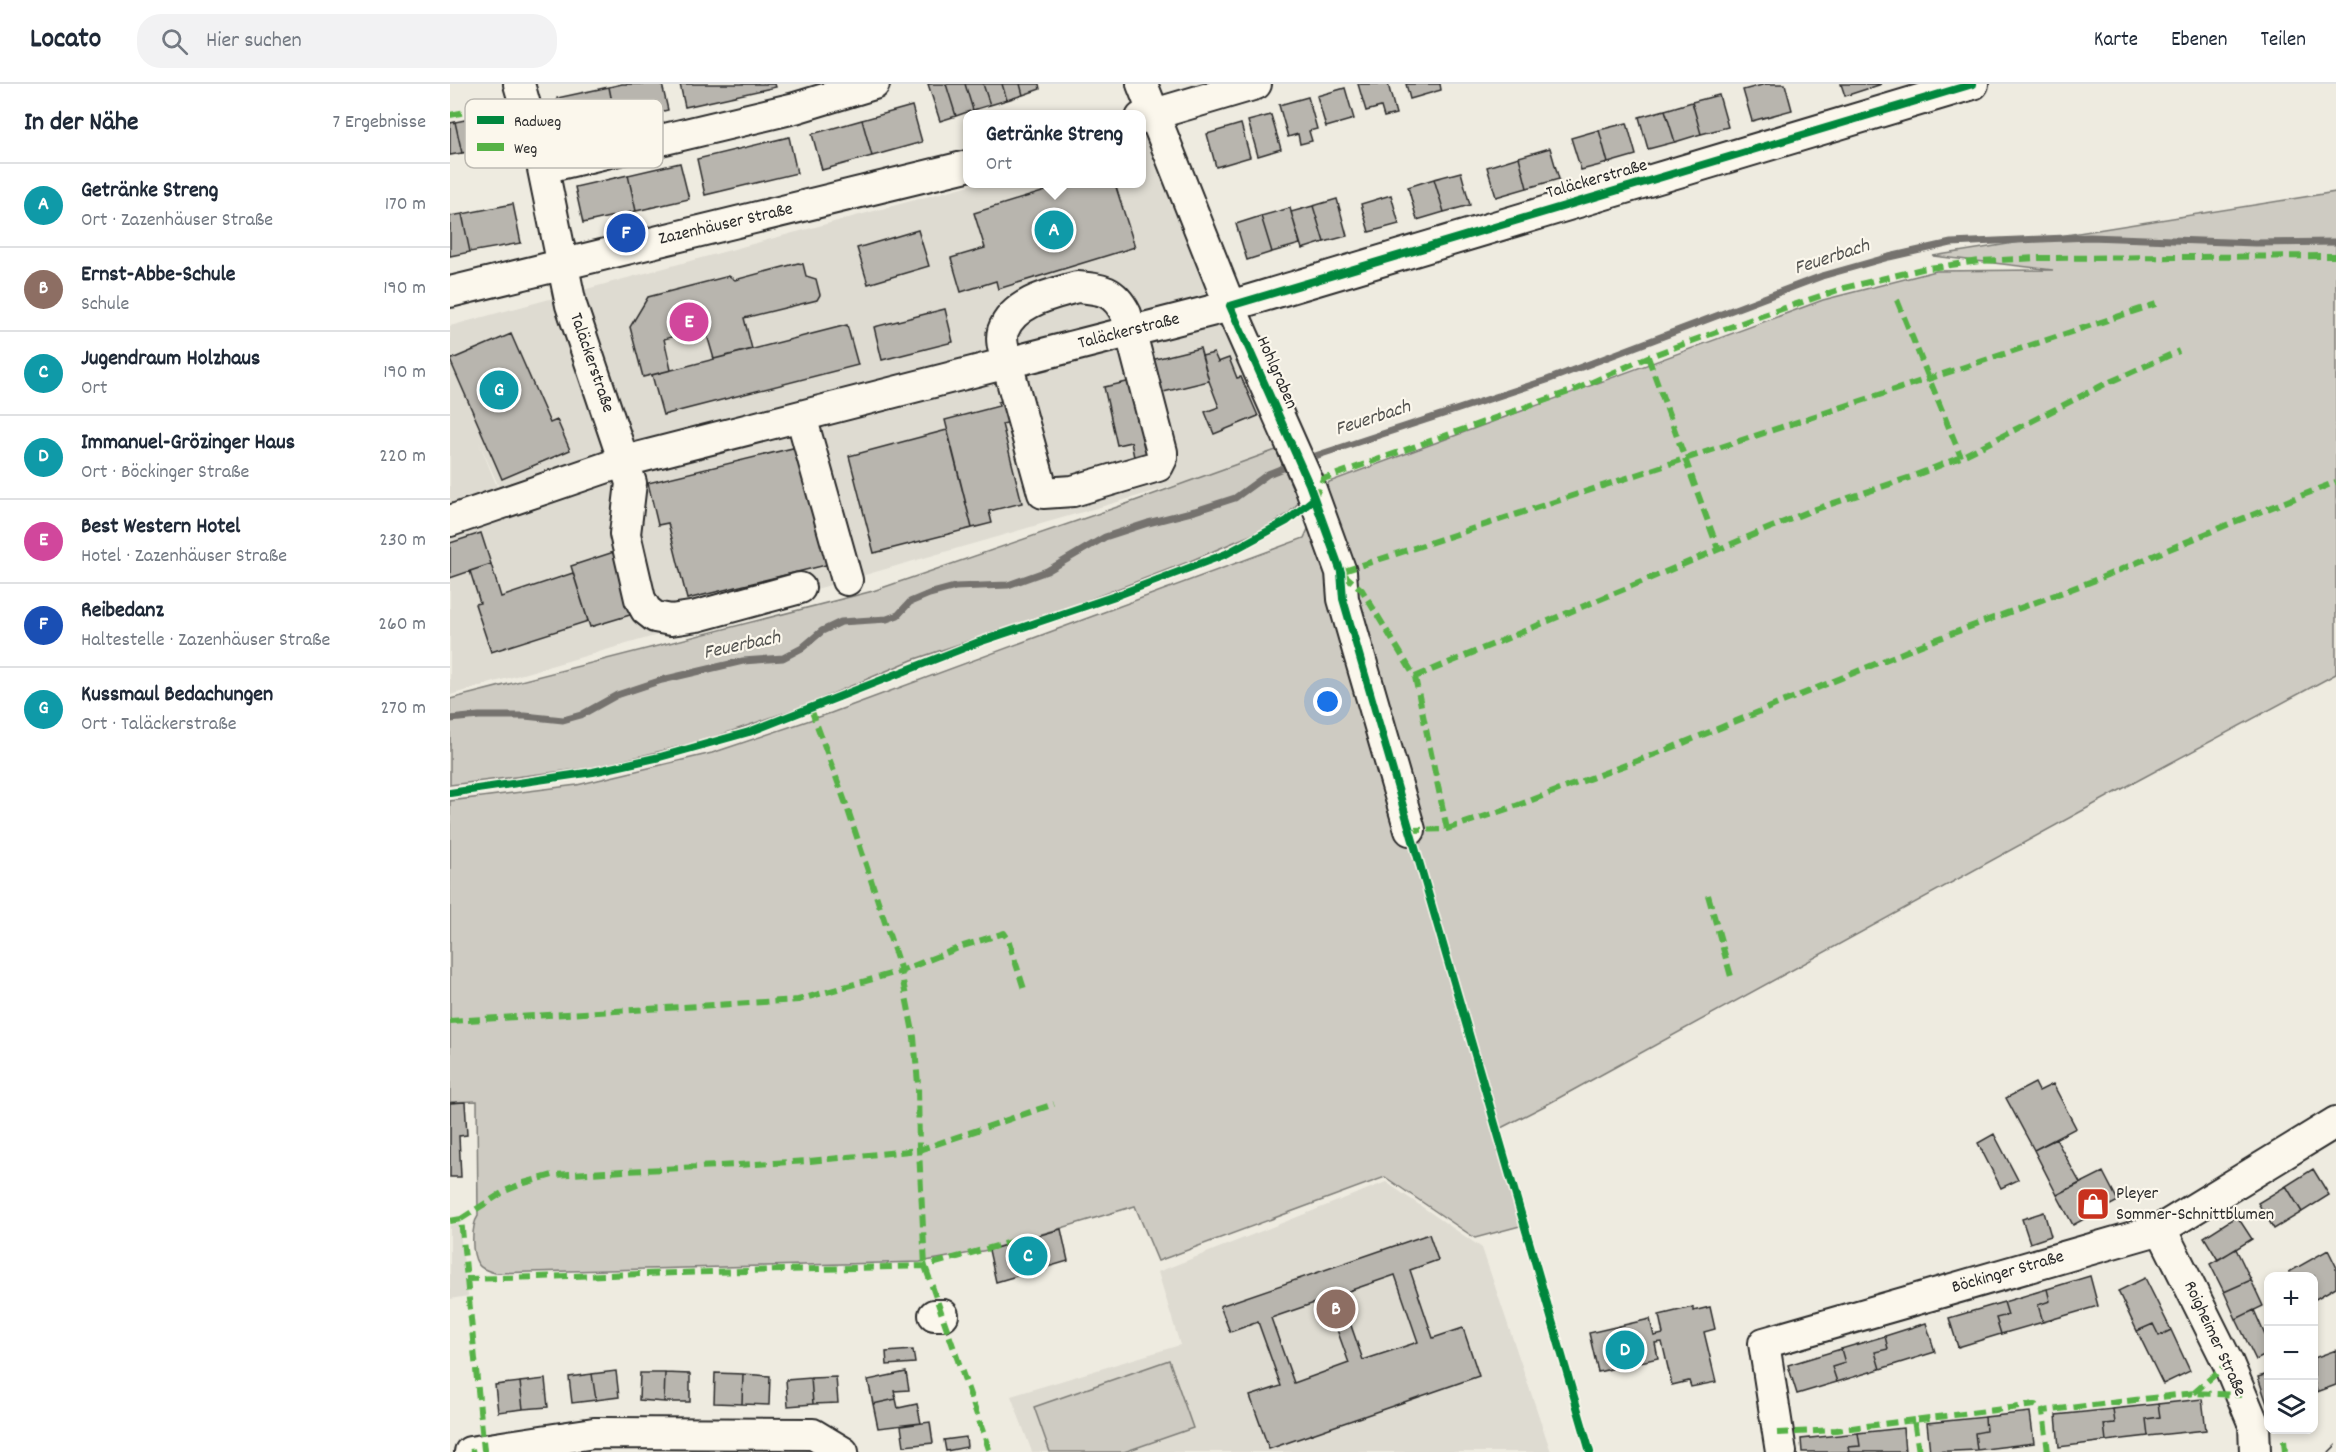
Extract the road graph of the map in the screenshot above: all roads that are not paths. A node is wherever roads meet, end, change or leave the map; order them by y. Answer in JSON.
{"nodes":[{"id":1,"x":519,"y":84,"type":"edge"},
{"id":2,"x":874,"y":84,"type":"edge"},
{"id":3,"x":1142,"y":84,"type":"edge"},
{"id":4,"x":1256,"y":84,"type":"edge"},
{"id":5,"x":1973,"y":84,"type":"edge"},
{"id":6,"x":523,"y":99,"type":"edge"},
{"id":7,"x":1147,"y":116,"type":"edge"},
{"id":8,"x":663,"y":139,"type":"edge"},
{"id":9,"x":963,"y":167,"type":"edge"},
{"id":10,"x":543,"y":168,"type":"edge"},
{"id":11,"x":562,"y":264,"type":"junction"},
{"id":12,"x":450,"y":292,"type":"edge"},
{"id":13,"x":1230,"y":306,"type":"junction"},
{"id":14,"x":1130,"y":332,"type":"junction"},
{"id":15,"x":1007,"y":363,"type":"junction"},
{"id":16,"x":801,"y":416,"type":"junction"},
{"id":17,"x":625,"y":461,"type":"junction"},
{"id":18,"x":450,"y":521,"type":"edge"},
{"id":19,"x":847,"y":580,"type":"dead end"},
{"id":20,"x":800,"y":588,"type":"dead end"},
{"id":21,"x":1410,"y":830,"type":"dead end"},
{"id":22,"x":2336,"y":1122,"type":"edge"},
{"id":23,"x":2161,"y":1229,"type":"junction"},
{"id":24,"x":595,"y":1442,"type":"edge"},
{"id":25,"x":470,"y":1452,"type":"edge"},
{"id":26,"x":843,"y":1452,"type":"edge"},
{"id":27,"x":1781,"y":1452,"type":"edge"},
{"id":28,"x":2255,"y":1452,"type":"edge"}],
"edges":[{"from":1,"to":6,"type":"street","name":"Taläckerstraße"},
{"from":2,"to":8,"type":"street"},
{"from":3,"to":7,"type":"street","name":"Hohlgraben"},
{"from":4,"to":7,"type":"street"},
{"from":5,"to":13,"type":"street","name":"Taläckerstraße"},
{"from":7,"to":13,"type":"street","name":"Hohlgraben"},
{"from":9,"to":11,"type":"street","name":"Zazenhäuser Straße"},
{"from":10,"to":11,"type":"street","name":"Taläckerstraße"},
{"from":11,"to":12,"type":"street","name":"Zazenhäuser Straße"},
{"from":11,"to":17,"type":"street","name":"Taläckerstraße"},
{"from":13,"to":14,"type":"street","name":"Taläckerstraße"},
{"from":13,"to":21,"type":"street","name":"Hohlgraben"},
{"from":14,"to":15,"type":"street","name":"Taläckerstraße"},
{"from":14,"to":15,"type":"street"},
{"from":14,"to":15,"type":"street"},
{"from":15,"to":16,"type":"street","name":"Taläckerstraße"},
{"from":16,"to":17,"type":"street","name":"Taläckerstraße"},
{"from":16,"to":19,"type":"street"},
{"from":17,"to":18,"type":"street","name":"Taläckerstraße"},
{"from":17,"to":20,"type":"street"},
{"from":22,"to":23,"type":"street","name":"Böckinger Straße"},
{"from":23,"to":27,"type":"street","name":"Böckinger Straße"},
{"from":23,"to":28,"type":"street","name":"Roigheimer Straße"},
{"from":24,"to":25,"type":"street"},
{"from":24,"to":26,"type":"street"}]}
